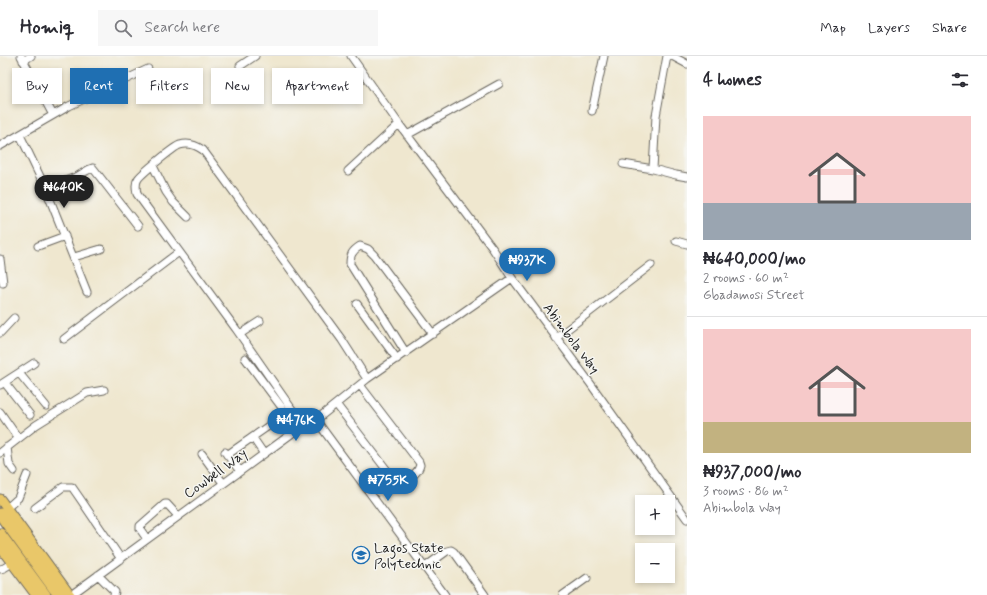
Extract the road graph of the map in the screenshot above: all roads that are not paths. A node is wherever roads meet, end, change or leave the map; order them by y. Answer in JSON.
{"nodes":[{"id":1,"x":31,"y":56,"type":"edge"},
{"id":2,"x":255,"y":56,"type":"edge"},
{"id":3,"x":351,"y":56,"type":"edge"},
{"id":4,"x":604,"y":56,"type":"edge"},
{"id":5,"x":667,"y":56,"type":"edge"},
{"id":6,"x":672,"y":56,"type":"edge"},
{"id":7,"x":22,"y":59,"type":"edge"},
{"id":8,"x":687,"y":64,"type":"edge"},
{"id":9,"x":240,"y":66,"type":"dead end"},
{"id":10,"x":136,"y":75,"type":"edge"},
{"id":11,"x":499,"y":84,"type":"dead end"},
{"id":12,"x":592,"y":112,"type":"dead end"},
{"id":13,"x":53,"y":115,"type":"junction"},
{"id":14,"x":399,"y":124,"type":"junction"},
{"id":15,"x":20,"y":135,"type":"junction"},
{"id":16,"x":407,"y":135,"type":"junction"},
{"id":17,"x":0,"y":146,"type":"edge"},
{"id":18,"x":623,"y":164,"type":"dead end"},
{"id":19,"x":153,"y":166,"type":"junction"},
{"id":20,"x":653,"y":168,"type":"junction"},
{"id":21,"x":348,"y":171,"type":"dead end"},
{"id":22,"x":687,"y":177,"type":"edge"},
{"id":23,"x":45,"y":187,"type":"junction"},
{"id":24,"x":188,"y":217,"type":"dead end"},
{"id":25,"x":138,"y":226,"type":"dead end"},
{"id":26,"x":65,"y":236,"type":"junction"},
{"id":27,"x":676,"y":241,"type":"dead end"},
{"id":28,"x":687,"y":244,"type":"edge"},
{"id":29,"x":38,"y":246,"type":"dead end"},
{"id":30,"x":102,"y":249,"type":"dead end"},
{"id":31,"x":179,"y":252,"type":"junction"},
{"id":32,"x":74,"y":257,"type":"junction"},
{"id":33,"x":0,"y":259,"type":"edge"},
{"id":34,"x":651,"y":265,"type":"dead end"},
{"id":35,"x":512,"y":278,"type":"junction"},
{"id":36,"x":3,"y":283,"type":"dead end"},
{"id":37,"x":87,"y":292,"type":"dead end"},
{"id":38,"x":357,"y":304,"type":"dead end"},
{"id":39,"x":14,"y":318,"type":"dead end"},
{"id":40,"x":260,"y":321,"type":"dead end"},
{"id":41,"x":0,"y":333,"type":"edge"},
{"id":42,"x":240,"y":334,"type":"junction"},
{"id":43,"x":433,"y":334,"type":"junction"},
{"id":44,"x":556,"y":338,"type":"junction"},
{"id":45,"x":64,"y":339,"type":"dead end"},
{"id":46,"x":406,"y":353,"type":"junction"},
{"id":47,"x":245,"y":358,"type":"dead end"},
{"id":48,"x":397,"y":359,"type":"junction"},
{"id":49,"x":34,"y":364,"type":"dead end"},
{"id":50,"x":19,"y":374,"type":"junction"},
{"id":51,"x":367,"y":379,"type":"junction"},
{"id":52,"x":2,"y":384,"type":"edge"},
{"id":53,"x":360,"y":385,"type":"junction"},
{"id":54,"x":104,"y":390,"type":"dead end"},
{"id":55,"x":336,"y":404,"type":"junction"},
{"id":56,"x":46,"y":406,"type":"dead end"},
{"id":57,"x":0,"y":412,"type":"edge"},
{"id":58,"x":287,"y":413,"type":"junction"},
{"id":59,"x":30,"y":415,"type":"dead end"},
{"id":60,"x":316,"y":420,"type":"junction"},
{"id":61,"x":301,"y":427,"type":"junction"},
{"id":62,"x":16,"y":435,"type":"dead end"},
{"id":63,"x":253,"y":438,"type":"junction"},
{"id":64,"x":7,"y":447,"type":"junction"},
{"id":65,"x":0,"y":452,"type":"edge"},
{"id":66,"x":202,"y":454,"type":"dead end"},
{"id":67,"x":264,"y":454,"type":"junction"},
{"id":68,"x":14,"y":471,"type":"dead end"},
{"id":69,"x":240,"y":471,"type":"junction"},
{"id":70,"x":27,"y":475,"type":"dead end"},
{"id":71,"x":223,"y":483,"type":"junction"},
{"id":72,"x":0,"y":499,"type":"edge"},
{"id":73,"x":35,"y":508,"type":"dead end"},
{"id":74,"x":4,"y":511,"type":"edge"},
{"id":75,"x":178,"y":516,"type":"junction"},
{"id":76,"x":687,"y":519,"type":"edge"},
{"id":77,"x":0,"y":534,"type":"edge"},
{"id":78,"x":148,"y":539,"type":"junction"},
{"id":79,"x":0,"y":546,"type":"edge"},
{"id":80,"x":121,"y":559,"type":"junction"},
{"id":81,"x":12,"y":563,"type":"junction"},
{"id":82,"x":425,"y":567,"type":"junction"},
{"id":83,"x":0,"y":569,"type":"edge"},
{"id":84,"x":98,"y":575,"type":"junction"},
{"id":85,"x":587,"y":578,"type":"dead end"},
{"id":86,"x":36,"y":595,"type":"edge"},
{"id":87,"x":45,"y":595,"type":"edge"},
{"id":88,"x":59,"y":595,"type":"edge"},
{"id":89,"x":71,"y":595,"type":"edge"},
{"id":90,"x":114,"y":595,"type":"edge"},
{"id":91,"x":445,"y":595,"type":"edge"},
{"id":92,"x":485,"y":595,"type":"edge"},
{"id":93,"x":563,"y":595,"type":"edge"}],
"edges":[{"from":1,"to":7,"type":"street"},
{"from":2,"to":9,"type":"street"},
{"from":3,"to":14,"type":"street","name":"Abimbola Way"},
{"from":4,"to":12,"type":"street"},
{"from":5,"to":20,"type":"street"},
{"from":6,"to":8,"type":"street"},
{"from":7,"to":13,"type":"street"},
{"from":10,"to":13,"type":"street"},
{"from":11,"to":16,"type":"street"},
{"from":13,"to":15,"type":"street"},
{"from":14,"to":16,"type":"street","name":"Abimbola Way"},
{"from":14,"to":21,"type":"street"},
{"from":15,"to":17,"type":"street"},
{"from":15,"to":23,"type":"street"},
{"from":16,"to":35,"type":"street","name":"Abimbola Way"},
{"from":18,"to":20,"type":"street"},
{"from":19,"to":24,"type":"street"},
{"from":19,"to":31,"type":"street"},
{"from":19,"to":51,"type":"street"},
{"from":20,"to":22,"type":"street"},
{"from":23,"to":25,"type":"street"},
{"from":23,"to":26,"type":"street"},
{"from":26,"to":29,"type":"street"},
{"from":26,"to":32,"type":"street"},
{"from":27,"to":28,"type":"street"},
{"from":30,"to":32,"type":"street"},
{"from":31,"to":42,"type":"street"},
{"from":31,"to":45,"type":"street"},
{"from":32,"to":37,"type":"street"},
{"from":33,"to":36,"type":"street"},
{"from":34,"to":44,"type":"street"},
{"from":35,"to":43,"type":"street","name":"Cowbell Way"},
{"from":35,"to":44,"type":"street","name":"Abimbola Way"},
{"from":38,"to":48,"type":"street"},
{"from":39,"to":41,"type":"street"},
{"from":40,"to":42,"type":"street"},
{"from":42,"to":61,"type":"street"},
{"from":43,"to":46,"type":"street","name":"Cowbell Way"},
{"from":43,"to":46,"type":"street"},
{"from":44,"to":76,"type":"street","name":"Abimbola Way"},
{"from":46,"to":48,"type":"street","name":"Cowbell Way"},
{"from":47,"to":58,"type":"street"},
{"from":48,"to":51,"type":"street","name":"Cowbell Way"},
{"from":49,"to":50,"type":"street"},
{"from":50,"to":52,"type":"street"},
{"from":50,"to":56,"type":"street"},
{"from":51,"to":53,"type":"street","name":"Cowbell Way"},
{"from":52,"to":59,"type":"street"},
{"from":53,"to":55,"type":"street","name":"Cowbell Way"},
{"from":53,"to":55,"type":"street"},
{"from":54,"to":64,"type":"street"},
{"from":55,"to":60,"type":"street","name":"Cowbell Way"},
{"from":57,"to":62,"type":"street"},
{"from":58,"to":61,"type":"street"},
{"from":58,"to":63,"type":"street"},
{"from":60,"to":61,"type":"street","name":"Cowbell Way"},
{"from":60,"to":82,"type":"street"},
{"from":61,"to":67,"type":"street","name":"Cowbell Way"},
{"from":63,"to":67,"type":"street"},
{"from":63,"to":69,"type":"street"},
{"from":64,"to":65,"type":"street"},
{"from":64,"to":68,"type":"street"},
{"from":66,"to":71,"type":"street"},
{"from":67,"to":69,"type":"street","name":"Cowbell Way"},
{"from":69,"to":71,"type":"street","name":"Cowbell Way"},
{"from":70,"to":74,"type":"street"},
{"from":71,"to":75,"type":"street","name":"Cowbell Way"},
{"from":72,"to":74,"type":"main road"},
{"from":73,"to":80,"type":"street"},
{"from":74,"to":88,"type":"highway"},
{"from":74,"to":89,"type":"main road"},
{"from":75,"to":78,"type":"street","name":"Cowbell Way"},
{"from":75,"to":78,"type":"street"},
{"from":77,"to":87,"type":"highway"},
{"from":78,"to":80,"type":"street","name":"Cowbell Way"},
{"from":79,"to":81,"type":"main road"},
{"from":80,"to":84,"type":"street","name":"Cowbell Way"},
{"from":81,"to":83,"type":"street"},
{"from":81,"to":86,"type":"main road"},
{"from":82,"to":91,"type":"street"},
{"from":82,"to":92,"type":"street"},
{"from":84,"to":89,"type":"street","name":"Cowbell Way"},
{"from":84,"to":90,"type":"street"},
{"from":85,"to":93,"type":"street"}]}
